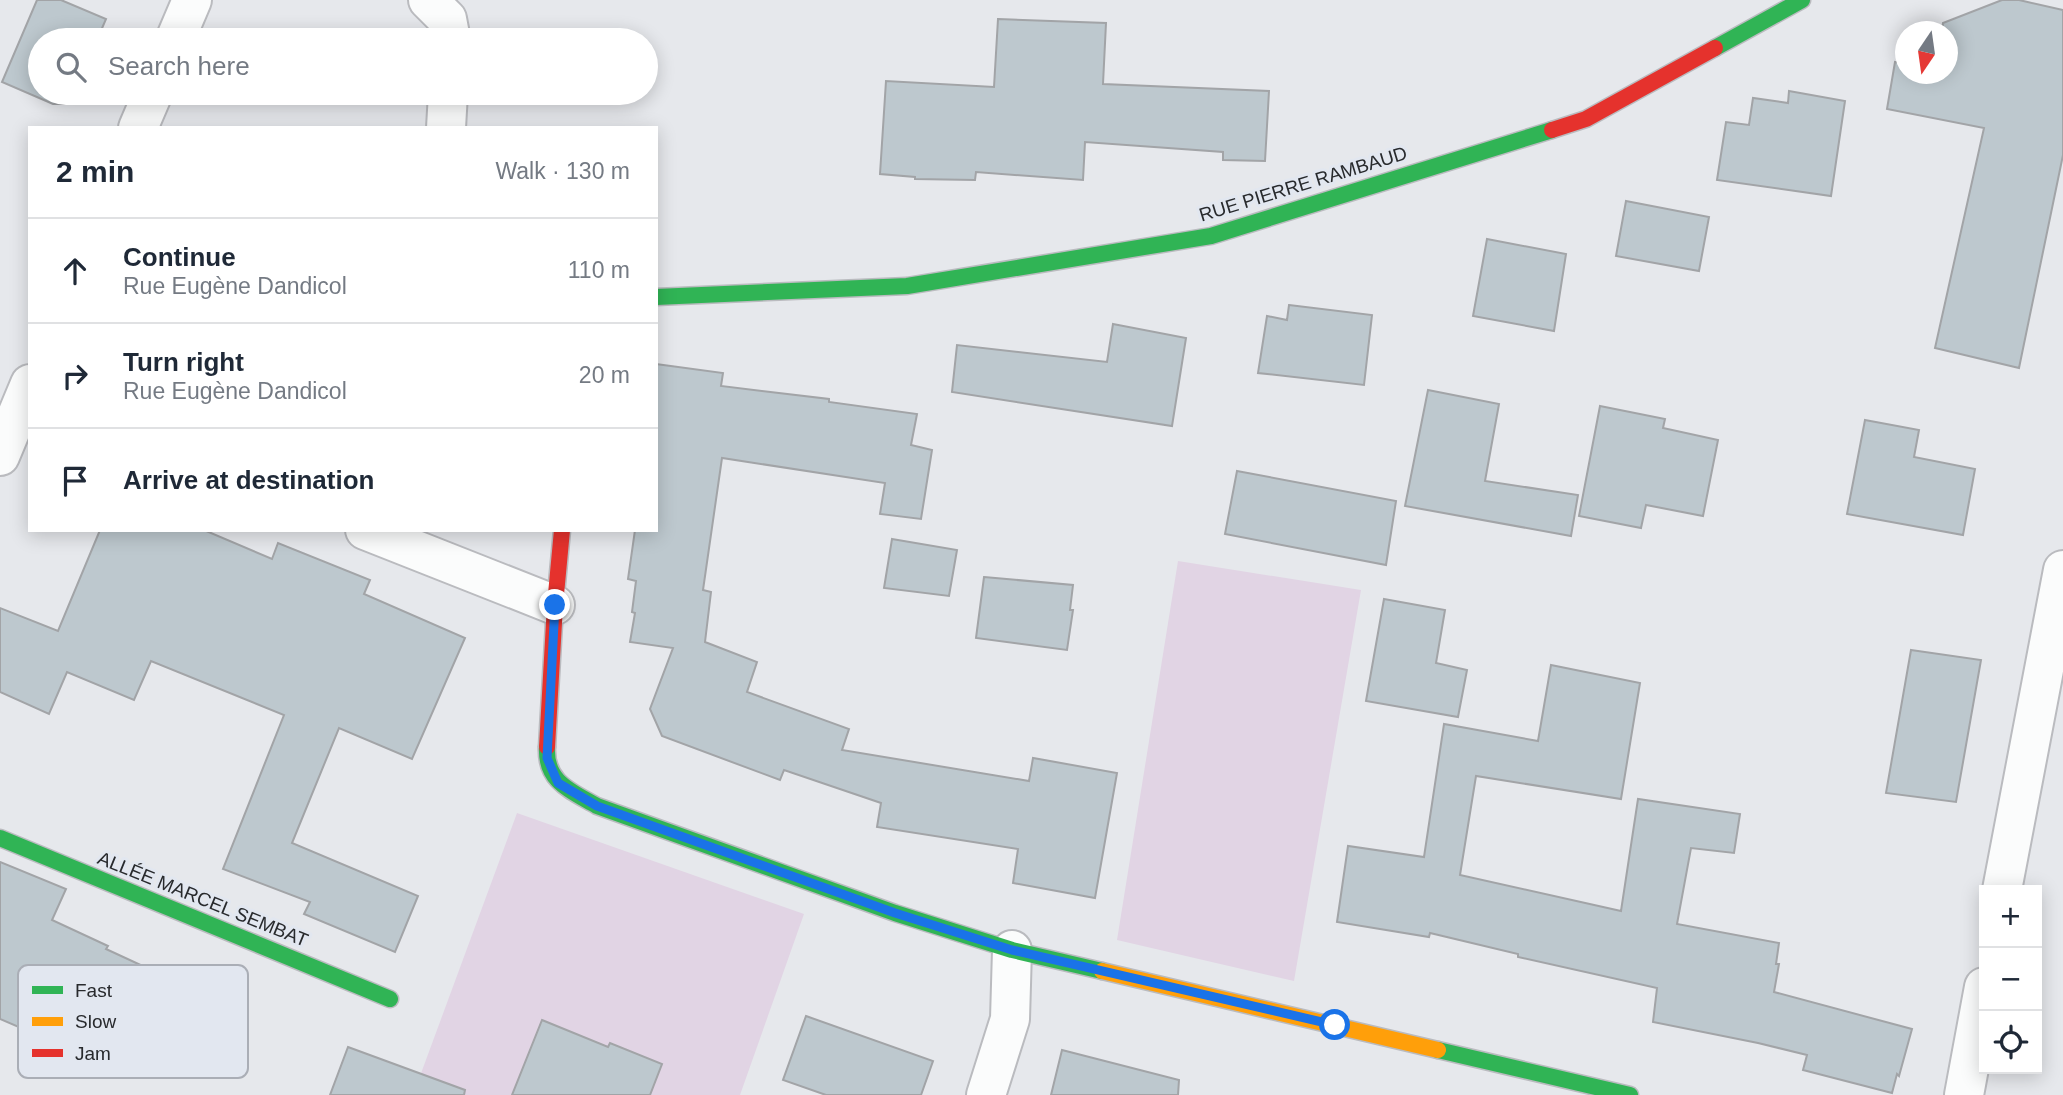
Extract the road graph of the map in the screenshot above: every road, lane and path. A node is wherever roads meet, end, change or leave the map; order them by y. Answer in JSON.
{"nodes":[{"id":1,"x":192,"y":0,"type":"edge"},
{"id":2,"x":428,"y":0,"type":"edge"},
{"id":3,"x":1802,"y":0,"type":"edge"},
{"id":4,"x":180,"y":28,"type":"edge"},
{"id":5,"x":449,"y":28,"type":"edge"},
{"id":6,"x":148,"y":105,"type":"edge"},
{"id":7,"x":447,"y":105,"type":"edge"},
{"id":8,"x":139,"y":126,"type":"edge"},
{"id":9,"x":446,"y":126,"type":"edge"},
{"id":10,"x":658,"y":297,"type":"edge"},
{"id":11,"x":21,"y":391,"type":"edge"},
{"id":12,"x":0,"y":456,"type":"edge"},
{"id":13,"x":370,"y":532,"type":"edge"},
{"id":14,"x":562,"y":532,"type":"edge"},
{"id":15,"x":2063,"y":570,"type":"edge"},
{"id":16,"x":555,"y":605,"type":"junction"},
{"id":17,"x":0,"y":838,"type":"edge"},
{"id":18,"x":2004,"y":885,"type":"edge"},
{"id":19,"x":1012,"y":950,"type":"junction"},
{"id":20,"x":390,"y":999,"type":"dead end"},
{"id":21,"x":1980,"y":1011,"type":"edge"},
{"id":22,"x":986,"y":1095,"type":"edge"},
{"id":23,"x":1630,"y":1095,"type":"edge"},
{"id":24,"x":1964,"y":1095,"type":"edge"}],
"edges":[{"from":1,"to":4,"type":"street"},
{"from":2,"to":5,"type":"street"},
{"from":3,"to":10,"type":"street","name":"RUE PIERRE RAMBAUD"},
{"from":6,"to":8,"type":"street"},
{"from":7,"to":9,"type":"street"},
{"from":11,"to":12,"type":"street"},
{"from":13,"to":16,"type":"street"},
{"from":14,"to":16,"type":"street"},
{"from":15,"to":18,"type":"street"},
{"from":16,"to":19,"type":"street"},
{"from":17,"to":20,"type":"street","name":"ALLÉE MARCEL SEMBAT"},
{"from":19,"to":22,"type":"street"},
{"from":19,"to":23,"type":"street"},
{"from":21,"to":24,"type":"street"}]}
